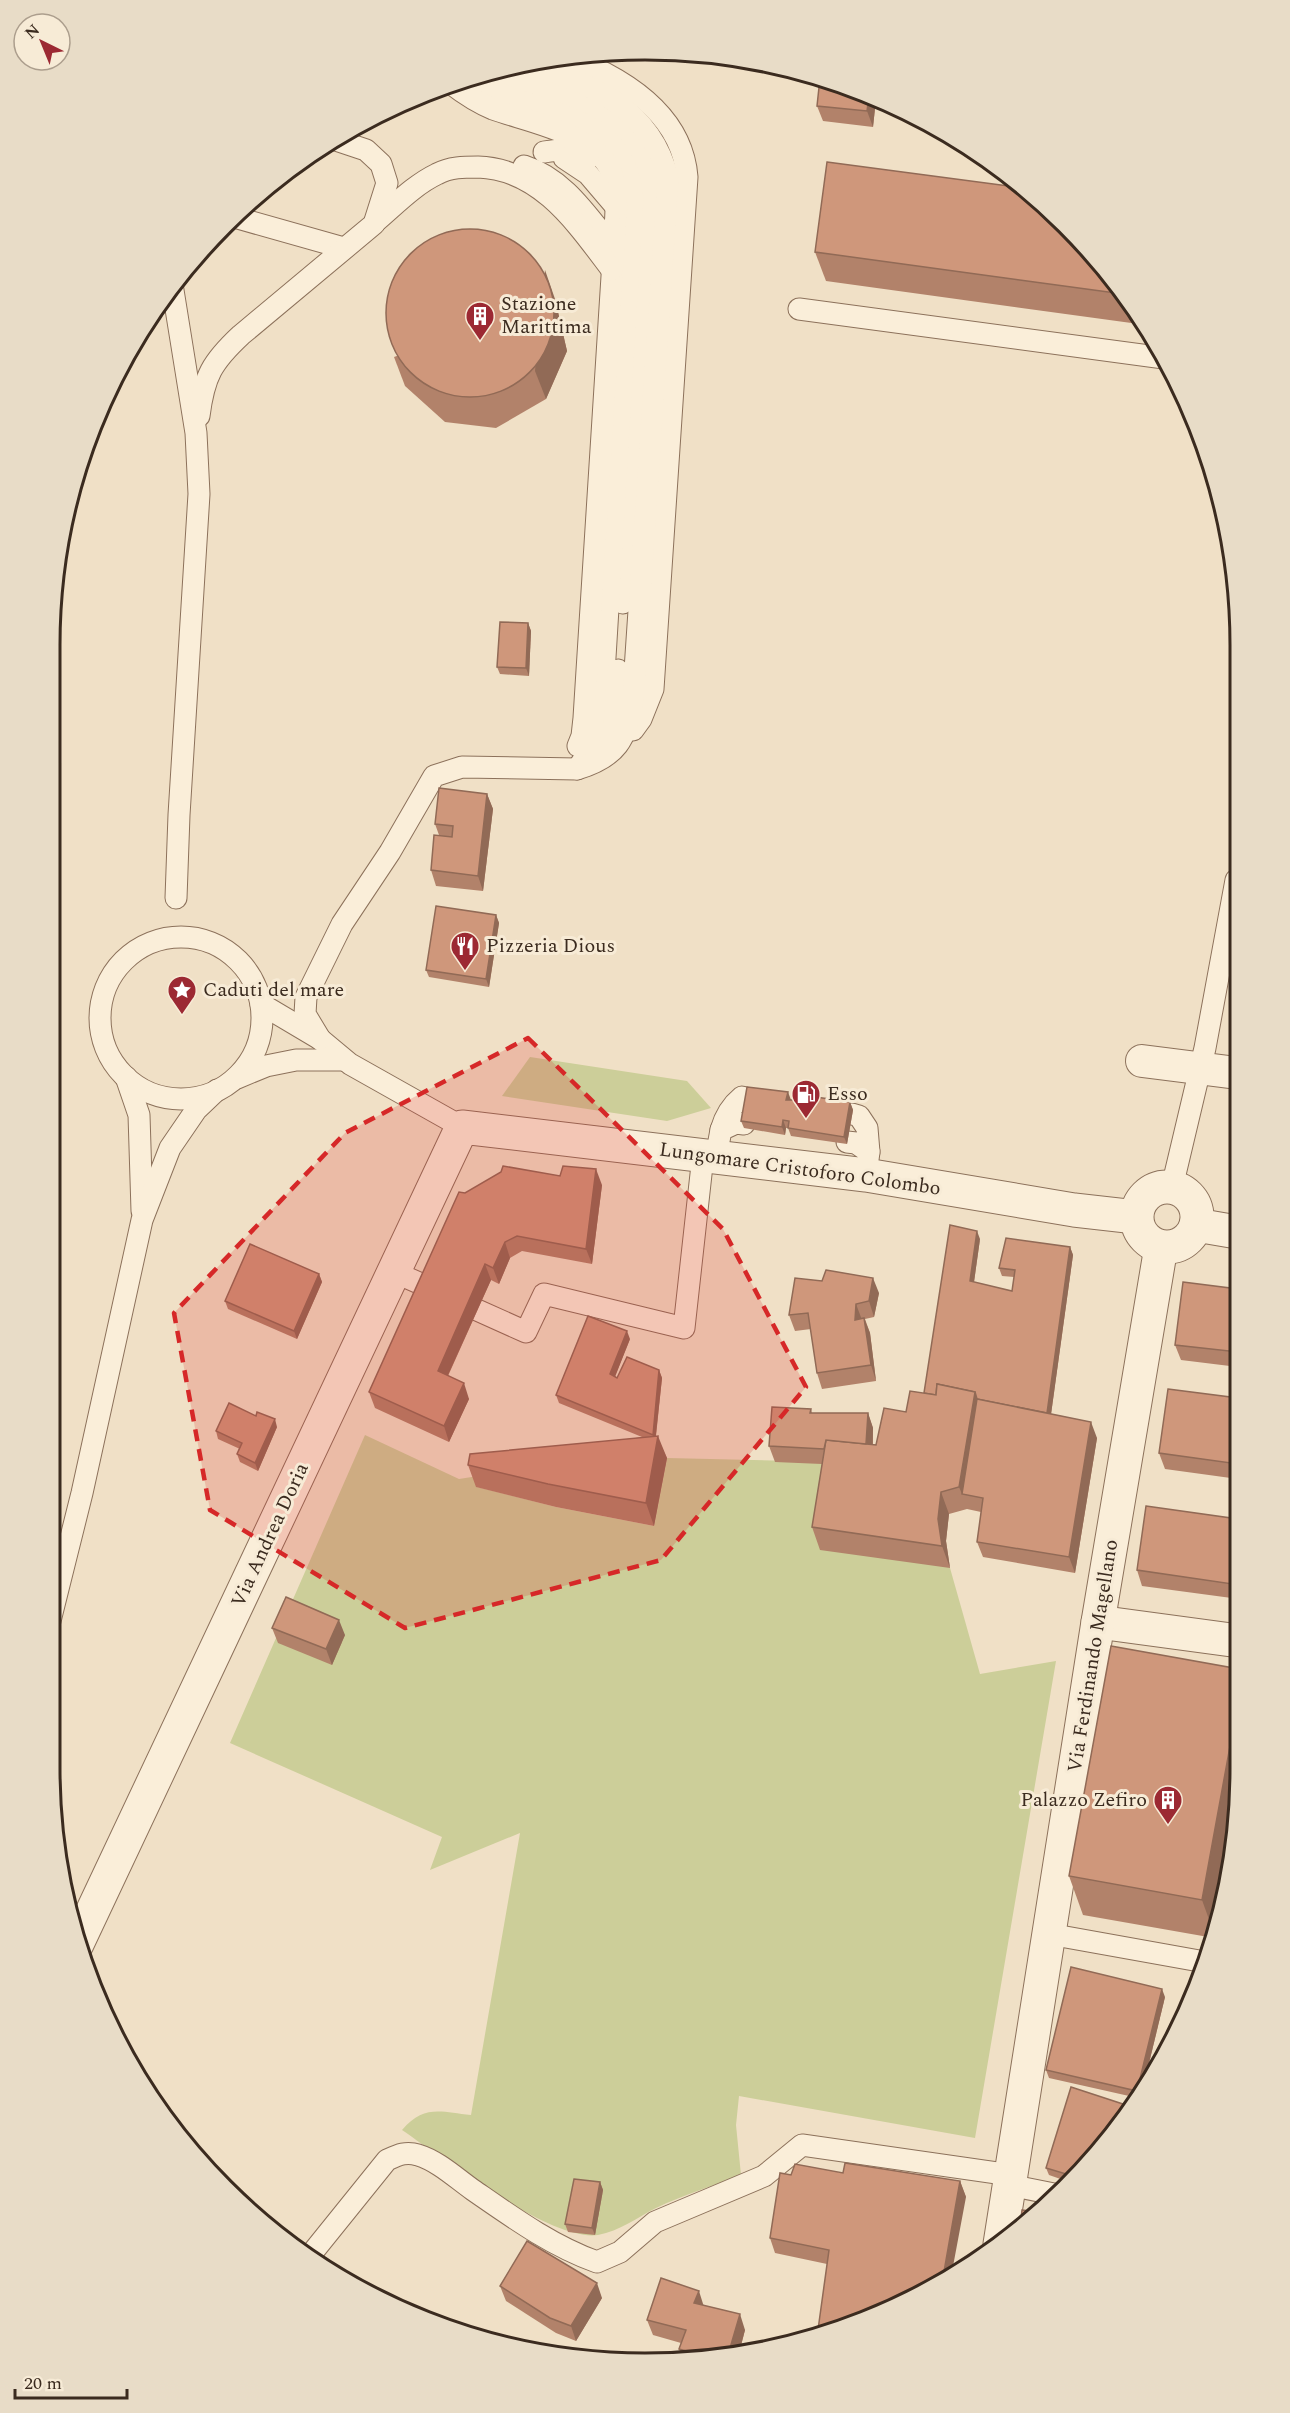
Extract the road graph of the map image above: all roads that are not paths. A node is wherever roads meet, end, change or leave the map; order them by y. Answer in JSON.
{"nodes":[{"id":1,"x":583,"y":63,"type":"edge"},
{"id":2,"x":542,"y":69,"type":"edge"},
{"id":3,"x":508,"y":77,"type":"edge"},
{"id":4,"x":479,"y":84,"type":"edge"},
{"id":5,"x":461,"y":90,"type":"edge"},
{"id":6,"x":345,"y":143,"type":"edge"},
{"id":7,"x":525,"y":156,"type":"junction"},
{"id":8,"x":460,"y":167,"type":"junction"},
{"id":9,"x":243,"y":220,"type":"edge"},
{"id":10,"x":374,"y":224,"type":"junction"},
{"id":11,"x":636,"y":241,"type":"junction"},
{"id":12,"x":344,"y":248,"type":"junction"},
{"id":13,"x":174,"y":298,"type":"edge"},
{"id":14,"x":799,"y":309,"type":"dead end"},
{"id":15,"x":1154,"y":357,"type":"edge"},
{"id":16,"x":196,"y":433,"type":"junction"},
{"id":17,"x":608,"y":754,"type":"junction"},
{"id":18,"x":571,"y":770,"type":"junction"},
{"id":19,"x":176,"y":898,"type":"dead end"},
{"id":20,"x":1230,"y":911,"type":"edge"},
{"id":21,"x":261,"y":1004,"type":"junction"},
{"id":22,"x":320,"y":1039,"type":"junction"},
{"id":23,"x":344,"y":1060,"type":"junction"},
{"id":24,"x":1142,"y":1061,"type":"dead end"},
{"id":25,"x":1200,"y":1067,"type":"junction"},
{"id":26,"x":1230,"y":1072,"type":"edge"},
{"id":27,"x":126,"y":1077,"type":"junction"},
{"id":28,"x":235,"y":1078,"type":"junction"},
{"id":29,"x":217,"y":1090,"type":"junction"},
{"id":30,"x":749,"y":1099,"type":"edge"},
{"id":31,"x":852,"y":1114,"type":"edge"},
{"id":32,"x":744,"y":1124,"type":"edge"},
{"id":33,"x":462,"y":1127,"type":"junction"},
{"id":34,"x":847,"y":1142,"type":"edge"},
{"id":35,"x":713,"y":1148,"type":"junction"},
{"id":36,"x":867,"y":1164,"type":"junction"},
{"id":37,"x":1172,"y":1187,"type":"junction"},
{"id":38,"x":1136,"y":1217,"type":"junction"},
{"id":39,"x":142,"y":1220,"type":"junction"},
{"id":40,"x":1196,"y":1225,"type":"junction"},
{"id":41,"x":1230,"y":1231,"type":"edge"},
{"id":42,"x":1161,"y":1247,"type":"junction"},
{"id":43,"x":394,"y":1272,"type":"junction"},
{"id":44,"x":428,"y":1287,"type":"edge"},
{"id":45,"x":477,"y":1310,"type":"dead end"},
{"id":46,"x":60,"y":1581,"type":"edge"},
{"id":47,"x":1098,"y":1622,"type":"junction"},
{"id":48,"x":1230,"y":1640,"type":"edge"},
{"id":49,"x":83,"y":1930,"type":"edge"},
{"id":50,"x":1048,"y":1934,"type":"junction"},
{"id":51,"x":1197,"y":1961,"type":"edge"},
{"id":52,"x":1010,"y":2180,"type":"junction"},
{"id":53,"x":1048,"y":2192,"type":"edge"},
{"id":54,"x":1002,"y":2231,"type":"edge"},
{"id":55,"x":314,"y":2250,"type":"edge"}],
"edges":[{"from":1,"to":11,"type":"lane"},
{"from":2,"to":11,"type":"lane"},
{"from":3,"to":11,"type":"lane"},
{"from":4,"to":11,"type":"lane"},
{"from":5,"to":11,"type":"lane"},
{"from":6,"to":10,"type":"lane"},
{"from":7,"to":8,"type":"lane"},
{"from":7,"to":11,"type":"lane"},
{"from":7,"to":11,"type":"lane"},
{"from":8,"to":10,"type":"lane"},
{"from":8,"to":11,"type":"lane"},
{"from":9,"to":12,"type":"lane"},
{"from":10,"to":12,"type":"lane"},
{"from":11,"to":17,"type":"lane"},
{"from":11,"to":17,"type":"lane"},
{"from":11,"to":18,"type":"lane"},
{"from":12,"to":16,"type":"lane"},
{"from":13,"to":16,"type":"lane"},
{"from":14,"to":15,"type":"lane"},
{"from":16,"to":19,"type":"lane"},
{"from":17,"to":18,"type":"lane"},
{"from":18,"to":22,"type":"lane"},
{"from":20,"to":25,"type":"lane"},
{"from":21,"to":22,"type":"lane"},
{"from":21,"to":27,"type":"lane"},
{"from":21,"to":28,"type":"lane"},
{"from":22,"to":23,"type":"lane"},
{"from":23,"to":28,"type":"lane"},
{"from":23,"to":33,"type":"lane"},
{"from":24,"to":25,"type":"street"},
{"from":25,"to":26,"type":"street"},
{"from":25,"to":37,"type":"lane"},
{"from":27,"to":29,"type":"lane"},
{"from":27,"to":39,"type":"lane"},
{"from":28,"to":29,"type":"lane"},
{"from":29,"to":39,"type":"lane"},
{"from":30,"to":35,"type":"lane"},
{"from":31,"to":36,"type":"lane"},
{"from":32,"to":35,"type":"lane"},
{"from":33,"to":35,"type":"street","name":"Lungomare Cristoforo Colombo"},
{"from":33,"to":43,"type":"street","name":"Via Andrea Doria"},
{"from":34,"to":36,"type":"lane"},
{"from":35,"to":36,"type":"street","name":"Lungomare Cristoforo Colombo"},
{"from":35,"to":45,"type":"lane"},
{"from":36,"to":38,"type":"street","name":"Lungomare Cristoforo Colombo"},
{"from":37,"to":38,"type":"street"},
{"from":37,"to":40,"type":"street"},
{"from":38,"to":42,"type":"street"},
{"from":39,"to":46,"type":"lane"},
{"from":40,"to":41,"type":"street"},
{"from":40,"to":42,"type":"street"},
{"from":42,"to":47,"type":"street","name":"Via Ferdinando Magellano"},
{"from":43,"to":44,"type":"lane"},
{"from":43,"to":49,"type":"street","name":"Via Andrea Doria"},
{"from":47,"to":48,"type":"street"},
{"from":47,"to":50,"type":"street","name":"Via Ferdinando Magellano"},
{"from":50,"to":51,"type":"lane"},
{"from":50,"to":52,"type":"street","name":"Via Ferdinando Magellano"},
{"from":52,"to":53,"type":"lane"},
{"from":52,"to":54,"type":"street","name":"Via Ferdinando Magellano"},
{"from":52,"to":55,"type":"lane"}]}
